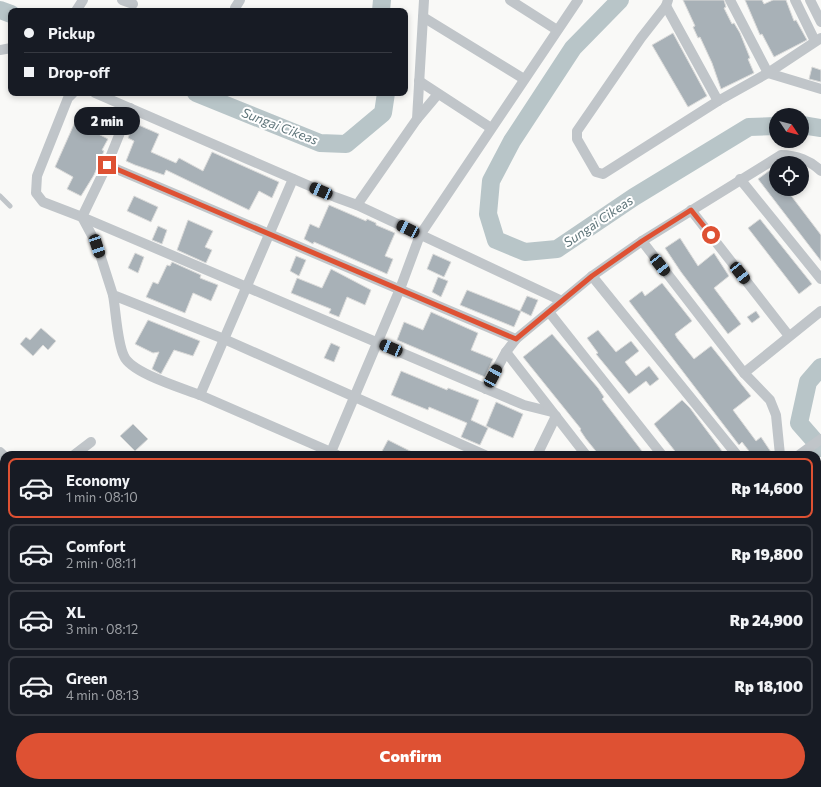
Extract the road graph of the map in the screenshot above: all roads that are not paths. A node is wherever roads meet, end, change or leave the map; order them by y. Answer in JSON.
{"nodes":[{"id":1,"x":122,"y":0,"type":"edge"},
{"id":2,"x":424,"y":0,"type":"edge"},
{"id":3,"x":510,"y":0,"type":"edge"},
{"id":4,"x":578,"y":0,"type":"edge"},
{"id":5,"x":730,"y":0,"type":"edge"},
{"id":6,"x":795,"y":0,"type":"edge"},
{"id":7,"x":810,"y":0,"type":"edge"},
{"id":8,"x":667,"y":3,"type":"edge"},
{"id":9,"x":133,"y":4,"type":"dead end"},
{"id":10,"x":423,"y":17,"type":"junction"},
{"id":11,"x":821,"y":22,"type":"edge"},
{"id":12,"x":557,"y":30,"type":"junction"},
{"id":13,"x":818,"y":39,"type":"edge"},
{"id":14,"x":768,"y":73,"type":"junction"},
{"id":15,"x":524,"y":79,"type":"junction"},
{"id":16,"x":419,"y":81,"type":"junction"},
{"id":17,"x":821,"y":89,"type":"edge"},
{"id":18,"x":438,"y":94,"type":"junction"},
{"id":19,"x":67,"y":96,"type":"edge"},
{"id":20,"x":102,"y":96,"type":"edge"},
{"id":21,"x":718,"y":101,"type":"junction"},
{"id":22,"x":130,"y":108,"type":"junction"},
{"id":23,"x":417,"y":118,"type":"junction"},
{"id":24,"x":491,"y":128,"type":"junction"},
{"id":25,"x":107,"y":165,"type":"junction"},
{"id":26,"x":821,"y":171,"type":"edge"},
{"id":27,"x":293,"y":179,"type":"junction"},
{"id":28,"x":740,"y":179,"type":"junction"},
{"id":29,"x":0,"y":196,"type":"edge"},
{"id":30,"x":358,"y":205,"type":"junction"},
{"id":31,"x":10,"y":206,"type":"dead end"},
{"id":32,"x":691,"y":210,"type":"junction"},
{"id":33,"x":82,"y":217,"type":"junction"},
{"id":34,"x":268,"y":233,"type":"junction"},
{"id":35,"x":420,"y":235,"type":"junction"},
{"id":36,"x":642,"y":241,"type":"junction"},
{"id":37,"x":592,"y":276,"type":"junction"},
{"id":38,"x":821,"y":280,"type":"edge"},
{"id":39,"x":246,"y":287,"type":"junction"},
{"id":40,"x":400,"y":289,"type":"junction"},
{"id":41,"x":113,"y":295,"type":"junction"},
{"id":42,"x":562,"y":300,"type":"junction"},
{"id":43,"x":821,"y":311,"type":"edge"},
{"id":44,"x":549,"y":312,"type":"junction"},
{"id":45,"x":789,"y":336,"type":"junction"},
{"id":46,"x":224,"y":339,"type":"junction"},
{"id":47,"x":516,"y":339,"type":"junction"},
{"id":48,"x":378,"y":342,"type":"junction"},
{"id":49,"x":506,"y":352,"type":"junction"},
{"id":50,"x":744,"y":373,"type":"junction"},
{"id":51,"x":486,"y":388,"type":"junction"},
{"id":52,"x":200,"y":395,"type":"junction"},
{"id":53,"x":354,"y":398,"type":"junction"},
{"id":54,"x":554,"y":414,"type":"junction"},
{"id":55,"x":821,"y":439,"type":"edge"},
{"id":56,"x":91,"y":442,"type":"dead end"},
{"id":57,"x":79,"y":451,"type":"edge"},
{"id":58,"x":327,"y":451,"type":"edge"},
{"id":59,"x":335,"y":451,"type":"edge"},
{"id":60,"x":476,"y":451,"type":"edge"},
{"id":61,"x":539,"y":451,"type":"edge"},
{"id":62,"x":583,"y":451,"type":"edge"},
{"id":63,"x":659,"y":451,"type":"edge"},
{"id":64,"x":734,"y":451,"type":"edge"},
{"id":65,"x":779,"y":451,"type":"edge"},
{"id":66,"x":805,"y":451,"type":"edge"}],
"edges":[{"from":1,"to":9,"type":"street"},
{"from":2,"to":10,"type":"street"},
{"from":3,"to":12,"type":"street"},
{"from":4,"to":12,"type":"street"},
{"from":5,"to":14,"type":"street"},
{"from":6,"to":13,"type":"street"},
{"from":7,"to":11,"type":"street"},
{"from":8,"to":21,"type":"street"},
{"from":8,"to":21,"type":"street"},
{"from":10,"to":15,"type":"street"},
{"from":10,"to":16,"type":"street"},
{"from":12,"to":15,"type":"street"},
{"from":13,"to":14,"type":"street"},
{"from":14,"to":17,"type":"street"},
{"from":14,"to":21,"type":"street"},
{"from":15,"to":24,"type":"street"},
{"from":16,"to":18,"type":"street"},
{"from":16,"to":23,"type":"street"},
{"from":18,"to":23,"type":"street"},
{"from":18,"to":24,"type":"street"},
{"from":19,"to":33,"type":"street"},
{"from":20,"to":22,"type":"street"},
{"from":22,"to":25,"type":"street"},
{"from":22,"to":27,"type":"street"},
{"from":23,"to":30,"type":"street"},
{"from":24,"to":35,"type":"street"},
{"from":25,"to":33,"type":"street"},
{"from":25,"to":34,"type":"street"},
{"from":26,"to":28,"type":"street"},
{"from":27,"to":30,"type":"street"},
{"from":27,"to":34,"type":"street"},
{"from":28,"to":32,"type":"street"},
{"from":28,"to":38,"type":"street"},
{"from":29,"to":31,"type":"lane"},
{"from":30,"to":35,"type":"street"},
{"from":32,"to":36,"type":"street"},
{"from":32,"to":45,"type":"street"},
{"from":33,"to":39,"type":"street"},
{"from":33,"to":41,"type":"street"},
{"from":34,"to":39,"type":"street"},
{"from":34,"to":40,"type":"street"},
{"from":35,"to":40,"type":"street"},
{"from":35,"to":42,"type":"street"},
{"from":36,"to":37,"type":"street"},
{"from":36,"to":50,"type":"street"},
{"from":37,"to":42,"type":"street"},
{"from":37,"to":64,"type":"street"},
{"from":39,"to":46,"type":"street"},
{"from":39,"to":48,"type":"street"},
{"from":40,"to":47,"type":"street"},
{"from":40,"to":48,"type":"street"},
{"from":41,"to":46,"type":"street"},
{"from":41,"to":52,"type":"street"},
{"from":42,"to":44,"type":"street"},
{"from":43,"to":45,"type":"street"},
{"from":44,"to":47,"type":"street"},
{"from":44,"to":63,"type":"street"},
{"from":45,"to":50,"type":"street"},
{"from":46,"to":52,"type":"street"},
{"from":46,"to":53,"type":"street"},
{"from":47,"to":49,"type":"street"},
{"from":48,"to":51,"type":"street"},
{"from":48,"to":53,"type":"street"},
{"from":49,"to":51,"type":"street"},
{"from":49,"to":54,"type":"street"},
{"from":50,"to":65,"type":"street"},
{"from":51,"to":54,"type":"street"},
{"from":52,"to":58,"type":"street"},
{"from":53,"to":59,"type":"street"},
{"from":53,"to":60,"type":"street"},
{"from":54,"to":61,"type":"street"},
{"from":54,"to":62,"type":"street"},
{"from":55,"to":66,"type":"street"},
{"from":56,"to":57,"type":"street"}]}
